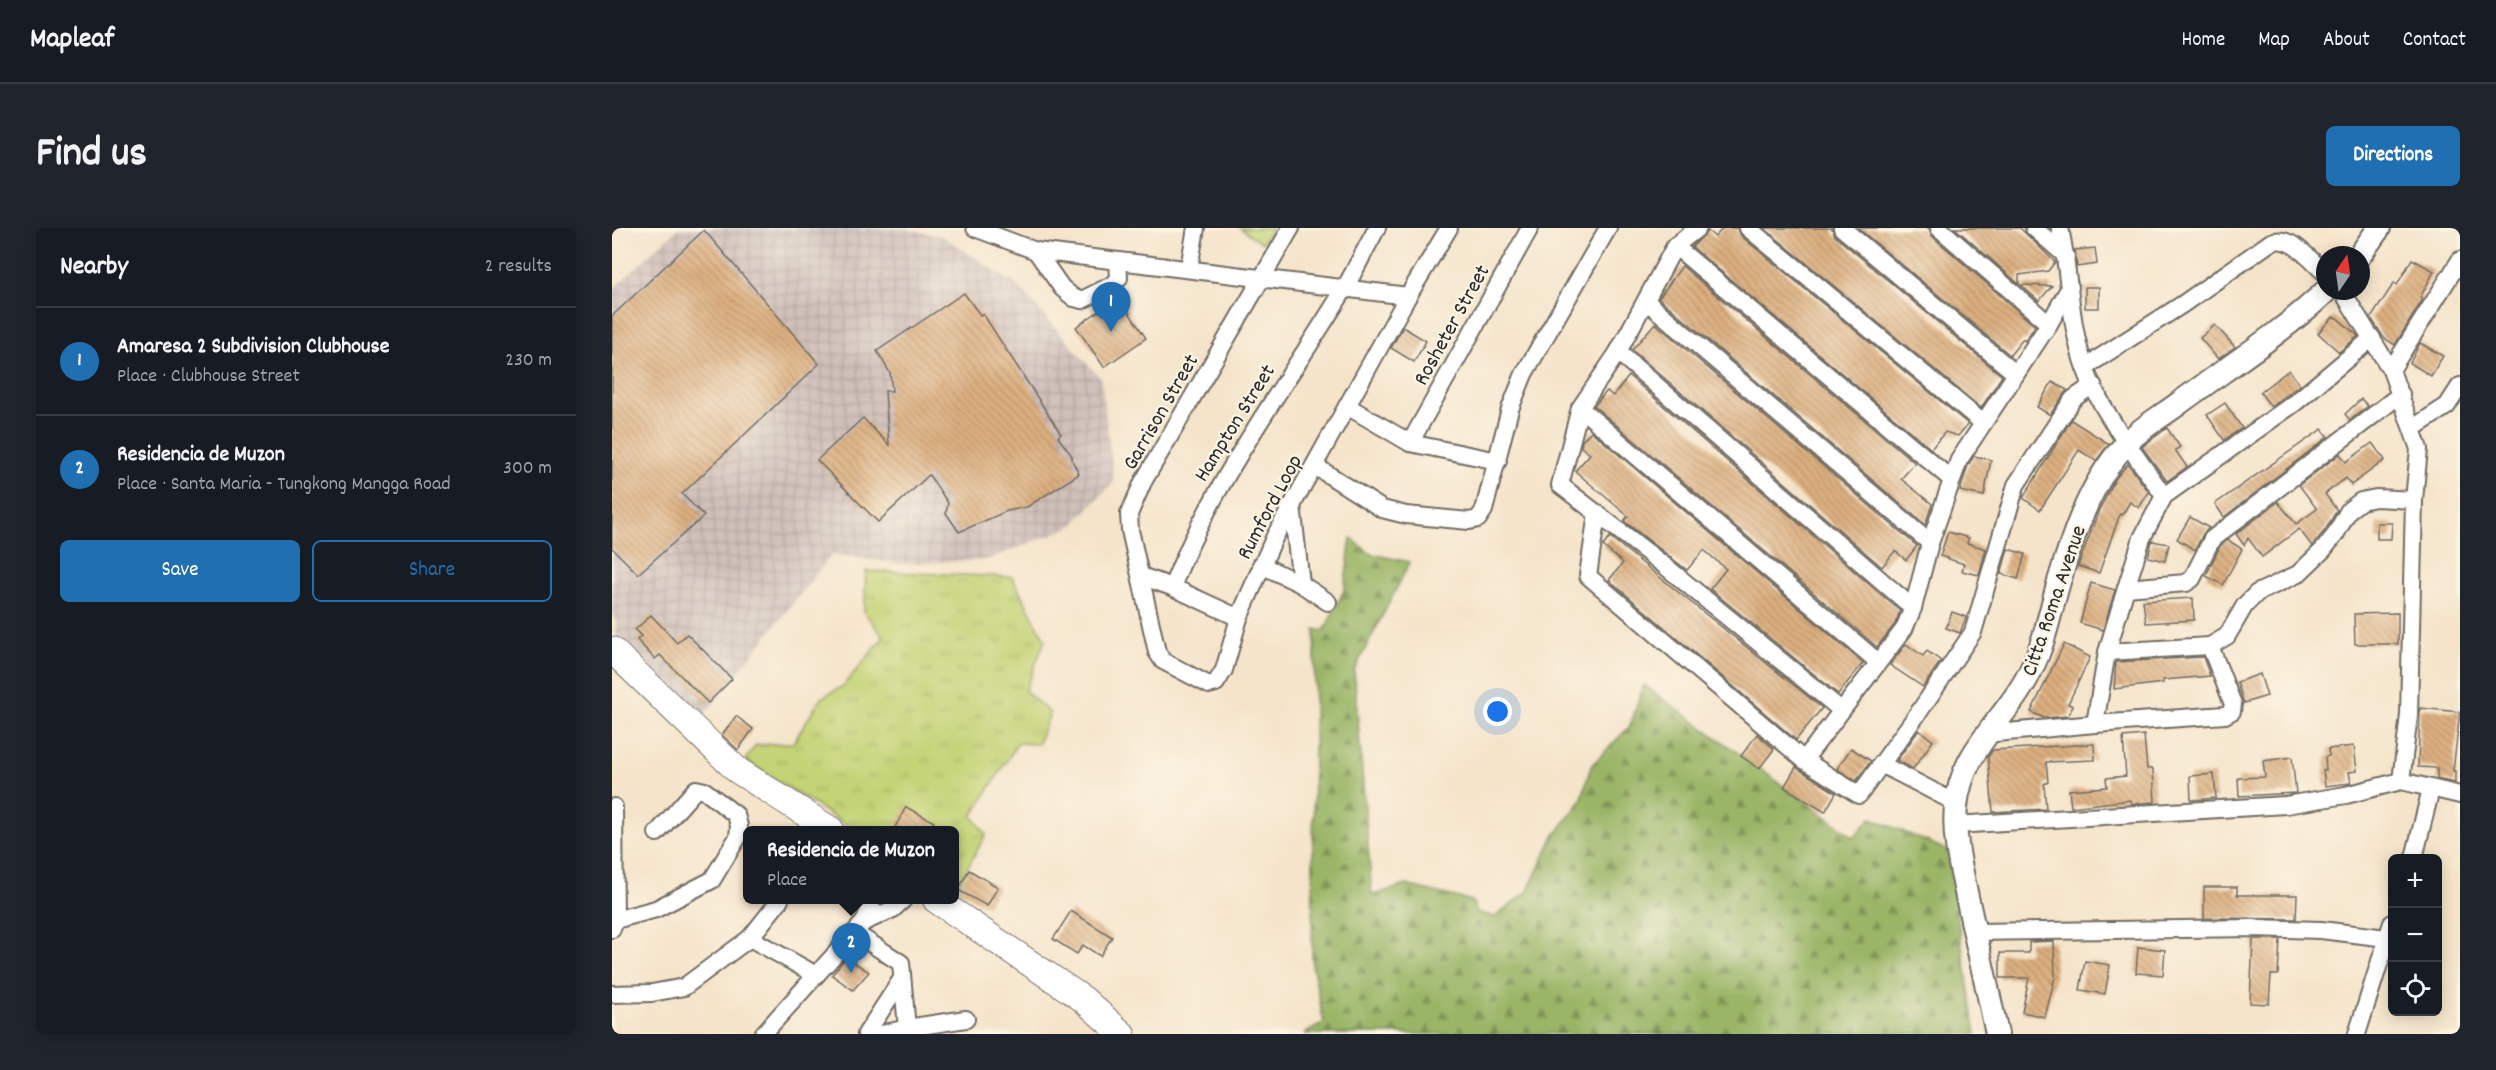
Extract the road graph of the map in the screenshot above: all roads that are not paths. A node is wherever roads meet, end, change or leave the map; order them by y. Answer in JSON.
{"nodes":[{"id":1,"x":975,"y":228,"type":"edge"},
{"id":2,"x":1196,"y":228,"type":"edge"},
{"id":3,"x":1291,"y":228,"type":"edge"},
{"id":4,"x":1377,"y":228,"type":"edge"},
{"id":5,"x":1449,"y":228,"type":"edge"},
{"id":6,"x":1530,"y":228,"type":"edge"},
{"id":7,"x":1608,"y":228,"type":"edge"},
{"id":8,"x":1698,"y":228,"type":"edge"},
{"id":9,"x":1748,"y":228,"type":"edge"},
{"id":10,"x":1842,"y":228,"type":"edge"},
{"id":11,"x":1939,"y":228,"type":"edge"},
{"id":12,"x":2034,"y":228,"type":"edge"},
{"id":13,"x":2060,"y":228,"type":"edge"},
{"id":14,"x":2379,"y":228,"type":"edge"},
{"id":15,"x":1675,"y":246,"type":"junction"},
{"id":16,"x":2366,"y":246,"type":"edge"},
{"id":17,"x":1036,"y":251,"type":"junction"},
{"id":18,"x":2066,"y":256,"type":"junction"},
{"id":19,"x":2460,"y":260,"type":"edge"},
{"id":20,"x":1118,"y":261,"type":"junction"},
{"id":21,"x":2316,"y":265,"type":"edge"},
{"id":22,"x":1189,"y":268,"type":"junction"},
{"id":23,"x":1260,"y":278,"type":"junction"},
{"id":24,"x":2070,"y":287,"type":"junction"},
{"id":25,"x":1345,"y":288,"type":"junction"},
{"id":26,"x":1408,"y":296,"type":"junction"},
{"id":27,"x":2316,"y":299,"type":"edge"},
{"id":28,"x":2348,"y":300,"type":"edge"},
{"id":29,"x":1646,"y":301,"type":"junction"},
{"id":30,"x":2049,"y":324,"type":"junction"},
{"id":31,"x":2372,"y":338,"type":"junction"},
{"id":32,"x":1618,"y":352,"type":"junction"},
{"id":33,"x":2085,"y":367,"type":"junction"},
{"id":34,"x":2391,"y":370,"type":"junction"},
{"id":35,"x":2016,"y":374,"type":"junction"},
{"id":36,"x":2093,"y":386,"type":"junction"},
{"id":37,"x":2460,"y":386,"type":"edge"},
{"id":38,"x":2401,"y":394,"type":"junction"},
{"id":39,"x":1347,"y":406,"type":"junction"},
{"id":40,"x":1580,"y":408,"type":"junction"},
{"id":41,"x":1983,"y":423,"type":"junction"},
{"id":42,"x":2413,"y":428,"type":"junction"},
{"id":43,"x":2127,"y":442,"type":"junction"},
{"id":44,"x":1410,"y":443,"type":"junction"},
{"id":45,"x":1498,"y":460,"type":"junction"},
{"id":46,"x":1315,"y":466,"type":"junction"},
{"id":47,"x":1952,"y":480,"type":"junction"},
{"id":48,"x":2164,"y":496,"type":"junction"},
{"id":49,"x":2414,"y":500,"type":"junction"},
{"id":50,"x":1292,"y":506,"type":"junction"},
{"id":51,"x":1597,"y":513,"type":"junction"},
{"id":52,"x":1930,"y":543,"type":"junction"},
{"id":53,"x":1261,"y":565,"type":"junction"},
{"id":54,"x":1141,"y":576,"type":"junction"},
{"id":55,"x":1301,"y":584,"type":"junction"},
{"id":56,"x":1172,"y":587,"type":"junction"},
{"id":57,"x":2126,"y":588,"type":"junction"},
{"id":58,"x":1328,"y":602,"type":"dead end"},
{"id":59,"x":1913,"y":608,"type":"junction"},
{"id":60,"x":1239,"y":618,"type":"junction"},
{"id":61,"x":2210,"y":646,"type":"junction"},
{"id":62,"x":612,"y":650,"type":"edge"},
{"id":63,"x":2107,"y":652,"type":"junction"},
{"id":64,"x":1878,"y":662,"type":"junction"},
{"id":65,"x":1841,"y":710,"type":"junction"},
{"id":66,"x":2095,"y":724,"type":"junction"},
{"id":67,"x":1985,"y":734,"type":"junction"},
{"id":68,"x":1804,"y":760,"type":"junction"},
{"id":69,"x":1881,"y":764,"type":"junction"},
{"id":70,"x":2401,"y":781,"type":"junction"},
{"id":71,"x":2431,"y":789,"type":"junction"},
{"id":72,"x":2460,"y":795,"type":"edge"},
{"id":73,"x":614,"y":807,"type":"dead end"},
{"id":74,"x":1955,"y":814,"type":"junction"},
{"id":75,"x":823,"y":826,"type":"edge"},
{"id":76,"x":657,"y":833,"type":"dead end"},
{"id":77,"x":2415,"y":854,"type":"edge"},
{"id":78,"x":777,"y":904,"type":"edge"},
{"id":79,"x":871,"y":904,"type":"edge"},
{"id":80,"x":899,"y":904,"type":"edge"},
{"id":81,"x":942,"y":904,"type":"edge"},
{"id":82,"x":613,"y":923,"type":"edge"},
{"id":83,"x":860,"y":927,"type":"junction"},
{"id":84,"x":2388,"y":931,"type":"edge"},
{"id":85,"x":1974,"y":932,"type":"junction"},
{"id":86,"x":2388,"y":937,"type":"edge"},
{"id":87,"x":750,"y":938,"type":"junction"},
{"id":88,"x":816,"y":975,"type":"junction"},
{"id":89,"x":901,"y":980,"type":"junction"},
{"id":90,"x":612,"y":994,"type":"edge"},
{"id":91,"x":966,"y":1019,"type":"dead end"},
{"id":92,"x":907,"y":1028,"type":"junction"},
{"id":93,"x":760,"y":1033,"type":"edge"},
{"id":94,"x":866,"y":1034,"type":"edge"},
{"id":95,"x":882,"y":1034,"type":"edge"},
{"id":96,"x":1122,"y":1034,"type":"edge"},
{"id":97,"x":1998,"y":1034,"type":"edge"},
{"id":98,"x":2357,"y":1034,"type":"edge"}],
"edges":[{"from":1,"to":17,"type":"street"},
{"from":2,"to":22,"type":"street"},
{"from":3,"to":23,"type":"street","name":"Garrison Street"},
{"from":4,"to":25,"type":"street","name":"Hampton Street"},
{"from":5,"to":26,"type":"street","name":"Rumford Loop"},
{"from":6,"to":44,"type":"street","name":"Rosheter Street"},
{"from":7,"to":45,"type":"street"},
{"from":8,"to":15,"type":"street"},
{"from":9,"to":41,"type":"street"},
{"from":10,"to":35,"type":"street"},
{"from":11,"to":30,"type":"street"},
{"from":12,"to":18,"type":"street"},
{"from":13,"to":18,"type":"street"},
{"from":14,"to":16,"type":"street"},
{"from":15,"to":29,"type":"street"},
{"from":15,"to":47,"type":"street"},
{"from":17,"to":20,"type":"street"},
{"from":17,"to":20,"type":"street"},
{"from":18,"to":24,"type":"street"},
{"from":19,"to":34,"type":"street"},
{"from":20,"to":22,"type":"street"},
{"from":21,"to":33,"type":"street"},
{"from":22,"to":23,"type":"street"},
{"from":23,"to":25,"type":"street"},
{"from":23,"to":54,"type":"street","name":"Garrison Street"},
{"from":24,"to":30,"type":"street"},
{"from":24,"to":33,"type":"street"},
{"from":25,"to":26,"type":"street"},
{"from":25,"to":56,"type":"street","name":"Hampton Street"},
{"from":26,"to":39,"type":"street","name":"Rumford Loop"},
{"from":27,"to":43,"type":"street","name":"Citta Roma Avenue"},
{"from":28,"to":31,"type":"street"},
{"from":29,"to":32,"type":"street"},
{"from":29,"to":52,"type":"street"},
{"from":30,"to":35,"type":"street"},
{"from":31,"to":34,"type":"street"},
{"from":31,"to":48,"type":"street"},
{"from":32,"to":40,"type":"street"},
{"from":32,"to":59,"type":"street"},
{"from":33,"to":36,"type":"street"},
{"from":34,"to":38,"type":"street"},
{"from":35,"to":41,"type":"street"},
{"from":36,"to":43,"type":"street"},
{"from":36,"to":69,"type":"street"},
{"from":37,"to":42,"type":"street"},
{"from":38,"to":42,"type":"street"},
{"from":38,"to":57,"type":"street"},
{"from":39,"to":44,"type":"street"},
{"from":39,"to":46,"type":"street","name":"Rumford Loop"},
{"from":40,"to":51,"type":"street"},
{"from":40,"to":64,"type":"street"},
{"from":41,"to":47,"type":"street"},
{"from":42,"to":49,"type":"street"},
{"from":43,"to":48,"type":"street"},
{"from":43,"to":67,"type":"street","name":"Citta Roma Avenue"},
{"from":44,"to":45,"type":"street"},
{"from":45,"to":46,"type":"street"},
{"from":46,"to":50,"type":"street","name":"Rumford Loop"},
{"from":47,"to":52,"type":"street"},
{"from":48,"to":57,"type":"street"},
{"from":49,"to":61,"type":"street"},
{"from":49,"to":70,"type":"street"},
{"from":50,"to":53,"type":"street","name":"Rumford Loop"},
{"from":50,"to":55,"type":"street"},
{"from":51,"to":65,"type":"street"},
{"from":51,"to":68,"type":"street"},
{"from":52,"to":59,"type":"street"},
{"from":53,"to":55,"type":"street"},
{"from":53,"to":60,"type":"street","name":"Rumford Loop"},
{"from":54,"to":56,"type":"street"},
{"from":54,"to":60,"type":"street","name":"Rumford Loop"},
{"from":55,"to":58,"type":"street"},
{"from":56,"to":60,"type":"street"},
{"from":57,"to":63,"type":"street"},
{"from":59,"to":64,"type":"street"},
{"from":61,"to":63,"type":"street"},
{"from":61,"to":66,"type":"street"},
{"from":62,"to":75,"type":"main road"},
{"from":63,"to":66,"type":"street"},
{"from":64,"to":65,"type":"street"},
{"from":65,"to":68,"type":"street"},
{"from":66,"to":67,"type":"street"},
{"from":67,"to":74,"type":"street","name":"Citta Roma Avenue"},
{"from":68,"to":69,"type":"street"},
{"from":69,"to":74,"type":"street"},
{"from":70,"to":71,"type":"street"},
{"from":70,"to":74,"type":"street"},
{"from":71,"to":72,"type":"street"},
{"from":71,"to":77,"type":"street"},
{"from":73,"to":82,"type":"street"},
{"from":74,"to":85,"type":"street","name":"Citta Roma Avenue"},
{"from":76,"to":82,"type":"street"},
{"from":78,"to":87,"type":"street"},
{"from":79,"to":83,"type":"street"},
{"from":80,"to":83,"type":"street"},
{"from":81,"to":96,"type":"main road"},
{"from":83,"to":88,"type":"street"},
{"from":83,"to":89,"type":"street"},
{"from":84,"to":85,"type":"street"},
{"from":85,"to":97,"type":"street","name":"Citta Roma Avenue"},
{"from":86,"to":98,"type":"street"},
{"from":87,"to":88,"type":"street"},
{"from":87,"to":90,"type":"street"},
{"from":88,"to":93,"type":"street"},
{"from":89,"to":92,"type":"street"},
{"from":89,"to":94,"type":"street"},
{"from":91,"to":92,"type":"street"},
{"from":92,"to":95,"type":"street"}]}
